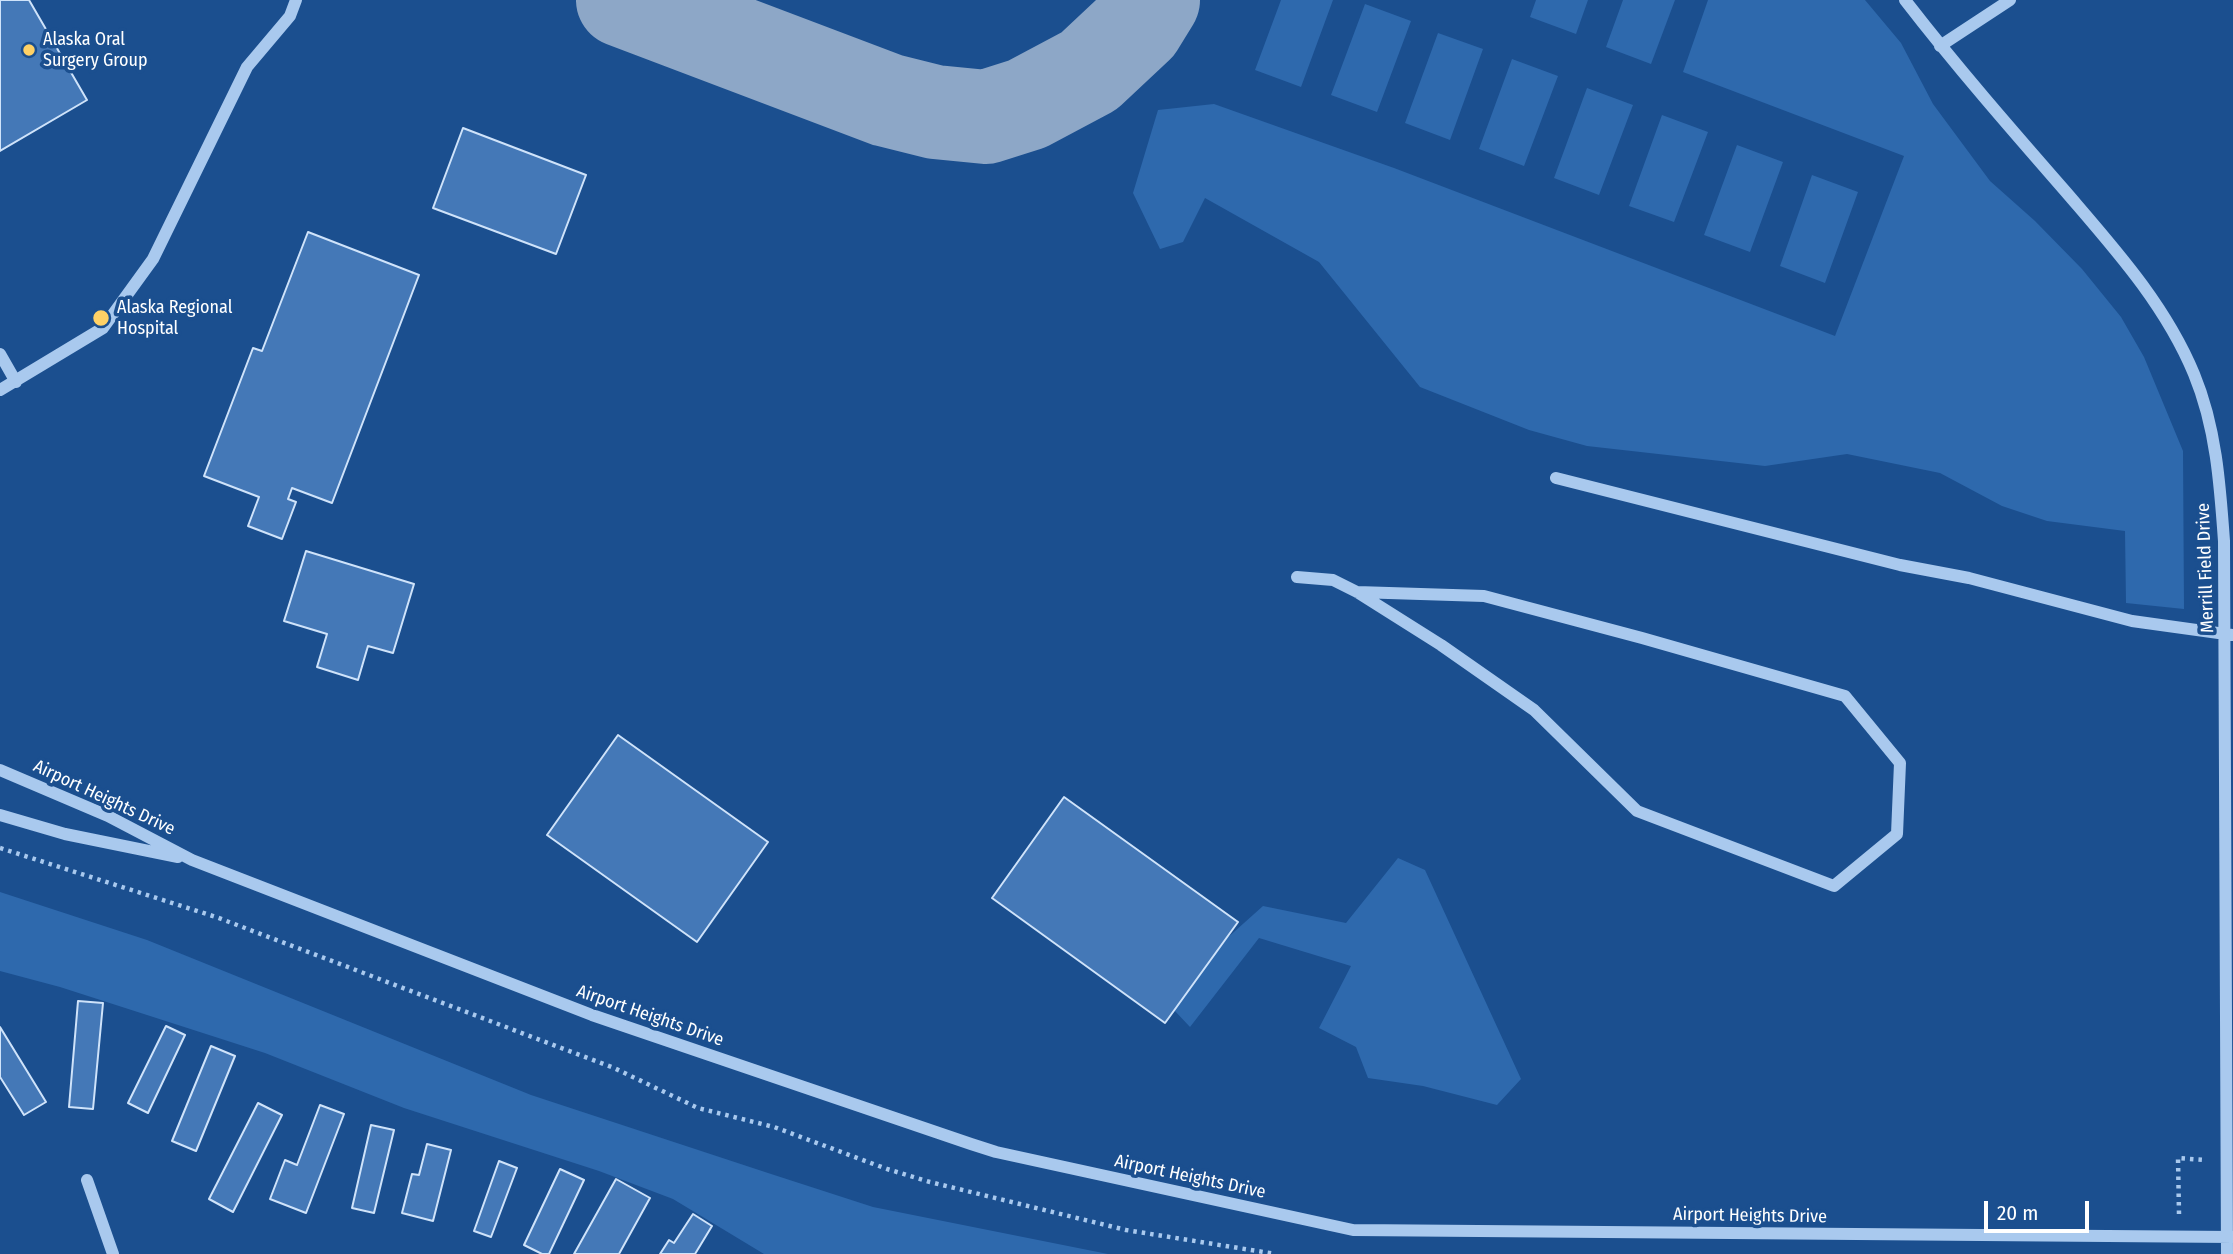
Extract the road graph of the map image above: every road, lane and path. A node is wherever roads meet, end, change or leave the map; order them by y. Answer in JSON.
{"nodes":[{"id":1,"x":296,"y":0,"type":"edge"},
{"id":2,"x":1905,"y":0,"type":"edge"},
{"id":3,"x":2010,"y":0,"type":"edge"},
{"id":4,"x":1940,"y":46,"type":"junction"},
{"id":5,"x":0,"y":354,"type":"edge"},
{"id":6,"x":16,"y":382,"type":"junction"},
{"id":7,"x":0,"y":390,"type":"edge"},
{"id":8,"x":1556,"y":478,"type":"dead end"},
{"id":9,"x":1297,"y":577,"type":"dead end"},
{"id":10,"x":1357,"y":592,"type":"junction"},
{"id":11,"x":2230,"y":636,"type":"edge"},
{"id":12,"x":0,"y":770,"type":"edge"},
{"id":13,"x":0,"y":815,"type":"edge"},
{"id":14,"x":0,"y":848,"type":"edge"},
{"id":15,"x":192,"y":860,"type":"junction"},
{"id":16,"x":2226,"y":1161,"type":"junction"},
{"id":17,"x":87,"y":1180,"type":"dead end"},
{"id":18,"x":2230,"y":1237,"type":"edge"},
{"id":19,"x":2179,"y":1238,"type":"junction"},
{"id":20,"x":113,"y":1254,"type":"edge"},
{"id":21,"x":1276,"y":1254,"type":"edge"},
{"id":22,"x":2227,"y":1254,"type":"edge"}],
"edges":[{"from":1,"to":6,"type":"street"},
{"from":2,"to":4,"type":"street","name":"Merrill Field Drive"},
{"from":3,"to":4,"type":"street"},
{"from":4,"to":11,"type":"street","name":"Merrill Field Drive"},
{"from":5,"to":6,"type":"street"},
{"from":6,"to":7,"type":"street"},
{"from":8,"to":11,"type":"street"},
{"from":9,"to":10,"type":"street"},
{"from":10,"to":10,"type":"street"},
{"from":11,"to":16,"type":"street","name":"Merrill Field Drive"},
{"from":12,"to":15,"type":"street","name":"Airport Heights Drive"},
{"from":13,"to":15,"type":"street","name":"Airport Heights Drive"},
{"from":14,"to":21,"type":"path"},
{"from":15,"to":19,"type":"street","name":"Airport Heights Drive"},
{"from":16,"to":18,"type":"street","name":"Merrill Field Drive"},
{"from":16,"to":19,"type":"path"},
{"from":17,"to":20,"type":"street"},
{"from":18,"to":19,"type":"street","name":"Airport Heights Drive"},
{"from":18,"to":22,"type":"street","name":"Merrill Field Drive"}]}
